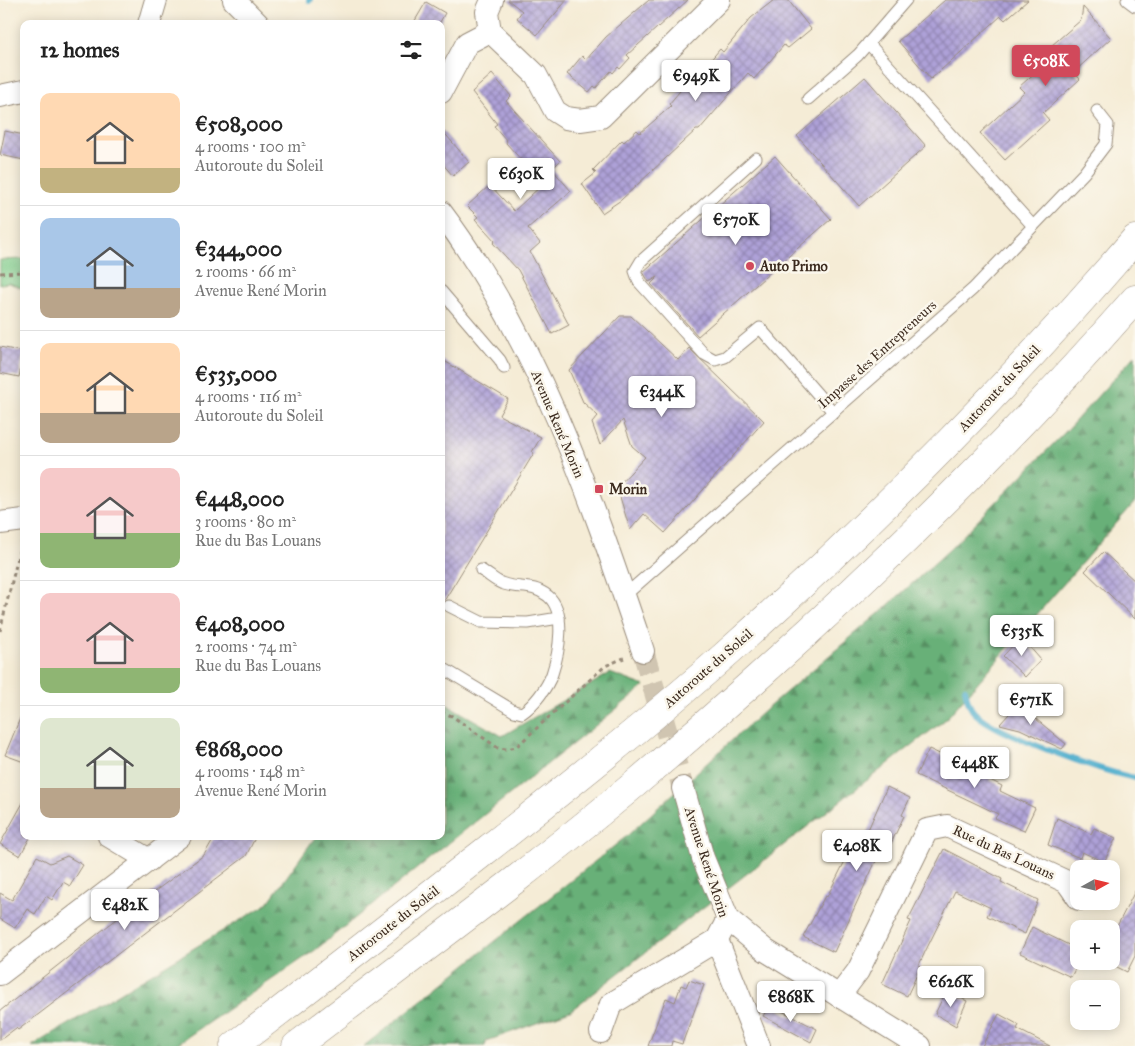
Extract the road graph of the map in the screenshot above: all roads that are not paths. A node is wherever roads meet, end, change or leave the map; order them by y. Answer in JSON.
{"nodes":[{"id":1,"x":156,"y":0,"type":"edge"},
{"id":2,"x":234,"y":0,"type":"edge"},
{"id":3,"x":492,"y":0,"type":"edge"},
{"id":4,"x":719,"y":0,"type":"edge"},
{"id":5,"x":906,"y":0,"type":"edge"},
{"id":6,"x":1127,"y":0,"type":"edge"},
{"id":7,"x":1135,"y":6,"type":"edge"},
{"id":8,"x":150,"y":20,"type":"edge"},
{"id":9,"x":254,"y":20,"type":"edge"},
{"id":10,"x":490,"y":31,"type":"junction"},
{"id":11,"x":868,"y":43,"type":"junction"},
{"id":12,"x":445,"y":85,"type":"edge"},
{"id":13,"x":20,"y":91,"type":"edge"},
{"id":14,"x":0,"y":96,"type":"edge"},
{"id":15,"x":808,"y":99,"type":"dead end"},
{"id":16,"x":1097,"y":111,"type":"dead end"},
{"id":17,"x":756,"y":158,"type":"dead end"},
{"id":18,"x":445,"y":217,"type":"edge"},
{"id":19,"x":1033,"y":226,"type":"junction"},
{"id":20,"x":1135,"y":239,"type":"edge"},
{"id":21,"x":445,"y":296,"type":"edge"},
{"id":22,"x":1135,"y":299,"type":"edge"},
{"id":23,"x":504,"y":368,"type":"dead end"},
{"id":24,"x":834,"y":414,"type":"junction"},
{"id":25,"x":20,"y":520,"type":"edge"},
{"id":26,"x":0,"y":523,"type":"edge"},
{"id":27,"x":481,"y":570,"type":"dead end"},
{"id":28,"x":624,"y":596,"type":"junction"},
{"id":29,"x":449,"y":606,"type":"dead end"},
{"id":30,"x":559,"y":618,"type":"junction"},
{"id":31,"x":643,"y":651,"type":"tunnel mouth"},
{"id":32,"x":445,"y":669,"type":"edge"},
{"id":33,"x":683,"y":788,"type":"tunnel mouth"},
{"id":34,"x":116,"y":840,"type":"edge"},
{"id":35,"x":175,"y":840,"type":"edge"},
{"id":36,"x":149,"y":860,"type":"junction"},
{"id":37,"x":1070,"y":886,"type":"edge"},
{"id":38,"x":728,"y":919,"type":"junction"},
{"id":39,"x":717,"y":940,"type":"junction"},
{"id":40,"x":0,"y":974,"type":"edge"},
{"id":41,"x":839,"y":996,"type":"junction"},
{"id":42,"x":601,"y":1032,"type":"dead end"},
{"id":43,"x":234,"y":1046,"type":"edge"},
{"id":44,"x":296,"y":1046,"type":"edge"},
{"id":45,"x":759,"y":1046,"type":"edge"},
{"id":46,"x":920,"y":1046,"type":"edge"}],
"edges":[{"from":1,"to":8,"type":"street"},
{"from":2,"to":9,"type":"street"},
{"from":3,"to":10,"type":"street"},
{"from":4,"to":10,"type":"street"},
{"from":5,"to":11,"type":"lane"},
{"from":6,"to":7,"type":"lane"},
{"from":10,"to":12,"type":"street"},
{"from":11,"to":15,"type":"lane"},
{"from":11,"to":19,"type":"lane"},
{"from":13,"to":14,"type":"street"},
{"from":16,"to":19,"type":"lane","name":"Impasse des Entrepreneurs"},
{"from":17,"to":24,"type":"lane"},
{"from":18,"to":28,"type":"street","name":"Avenue René Morin"},
{"from":19,"to":24,"type":"lane","name":"Impasse des Entrepreneurs"},
{"from":20,"to":43,"type":"highway","name":"Autoroute du Soleil"},
{"from":21,"to":23,"type":"lane"},
{"from":22,"to":44,"type":"highway"},
{"from":24,"to":28,"type":"lane","name":"Impasse des Entrepreneurs"},
{"from":25,"to":26,"type":"street"},
{"from":27,"to":30,"type":"lane"},
{"from":28,"to":31,"type":"street","name":"Avenue René Morin"},
{"from":29,"to":30,"type":"lane"},
{"from":30,"to":32,"type":"lane"},
{"from":33,"to":38,"type":"street","name":"Avenue René Morin"},
{"from":34,"to":36,"type":"street"},
{"from":35,"to":36,"type":"street"},
{"from":36,"to":40,"type":"street"},
{"from":37,"to":41,"type":"street","name":"Rue du Bas Louans"},
{"from":38,"to":39,"type":"street","name":"Avenue René Morin"},
{"from":38,"to":41,"type":"street"},
{"from":39,"to":42,"type":"street"},
{"from":39,"to":45,"type":"street"},
{"from":41,"to":46,"type":"street"}]}
